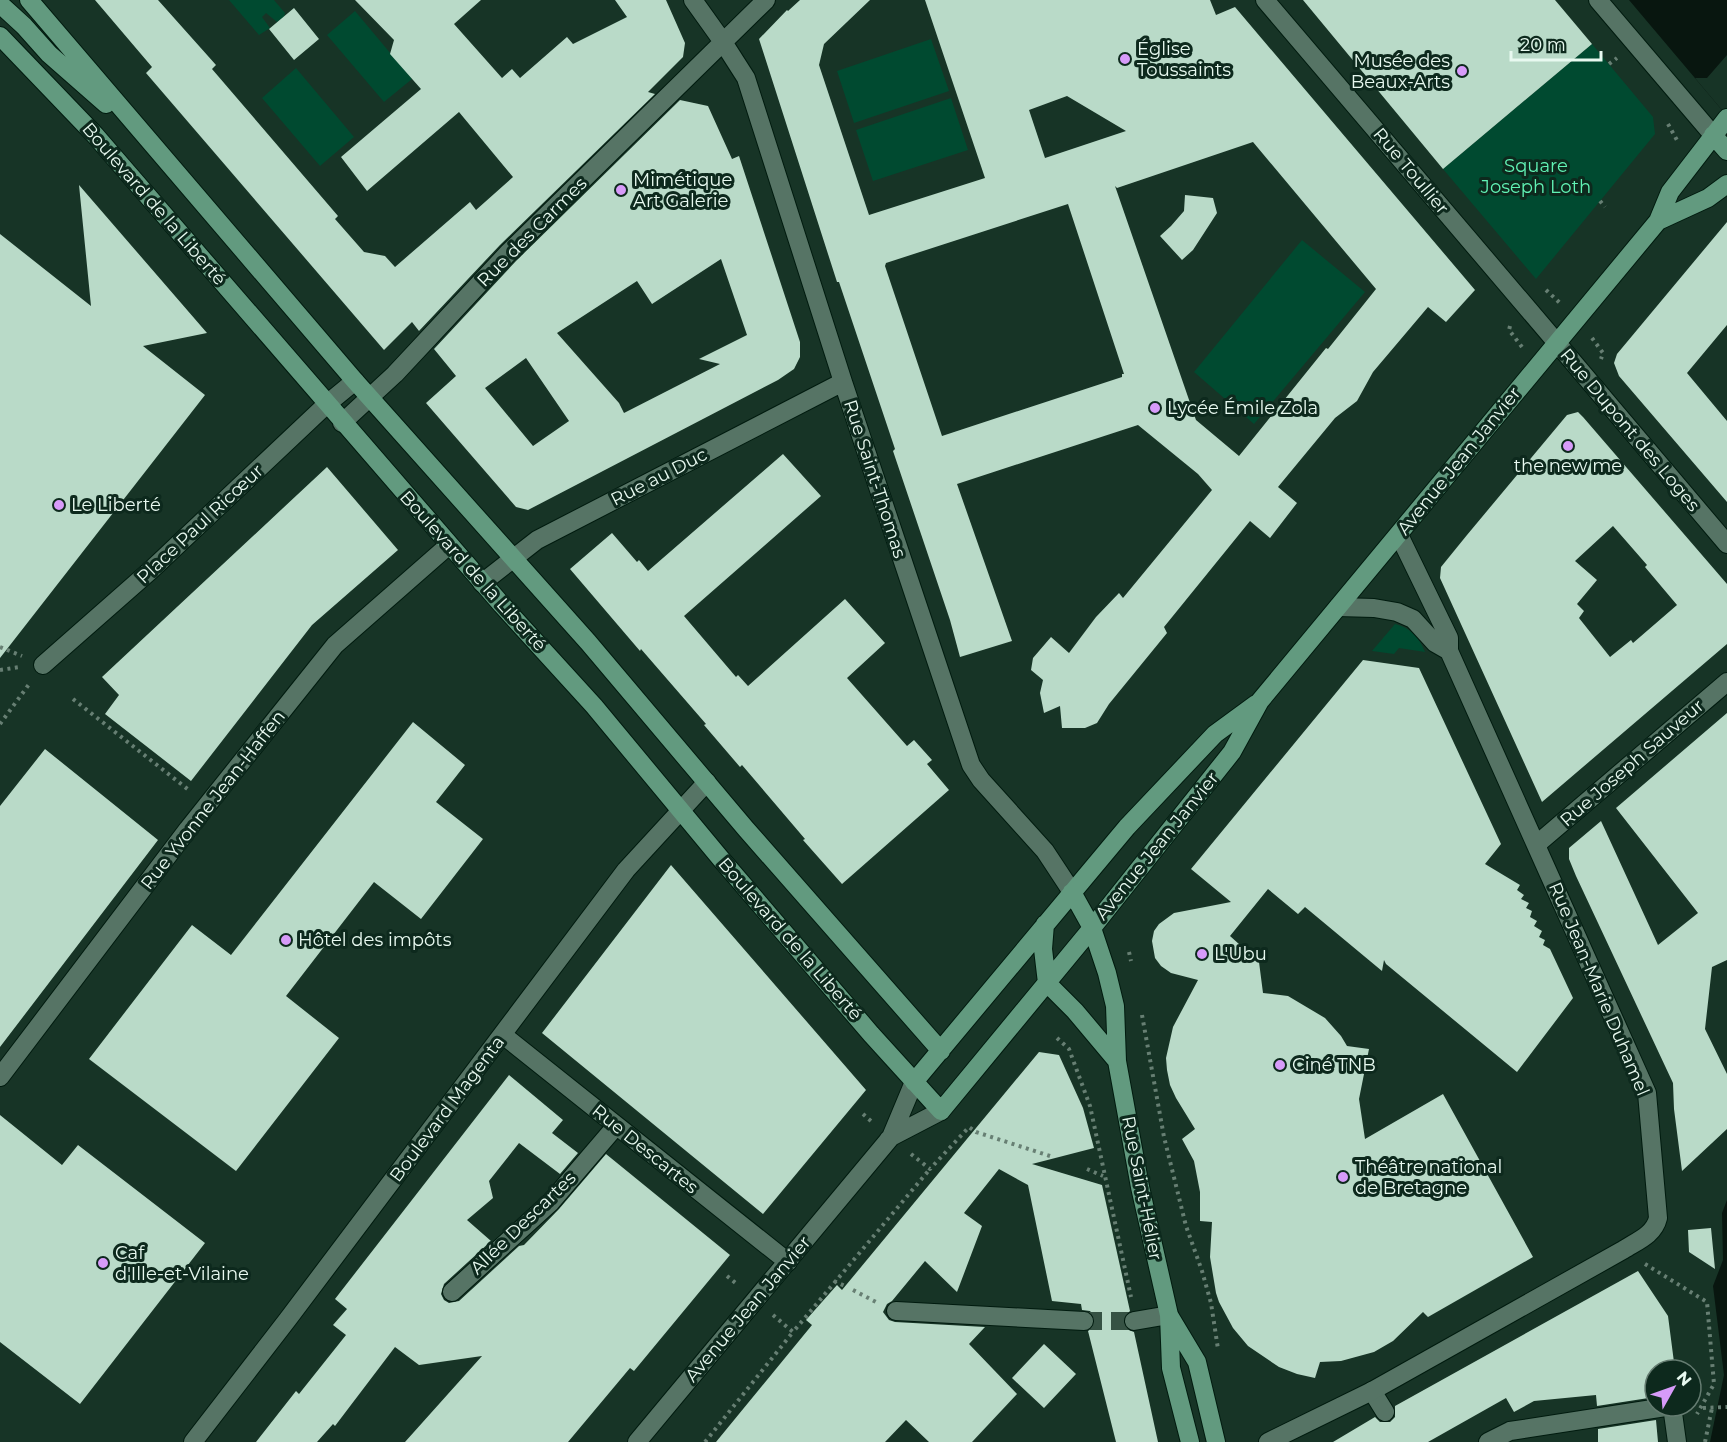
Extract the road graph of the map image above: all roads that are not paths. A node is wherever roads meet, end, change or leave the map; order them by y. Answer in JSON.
{"nodes":[{"id":1,"x":29,"y":0,"type":"edge"},
{"id":2,"x":693,"y":0,"type":"edge"},
{"id":3,"x":766,"y":0,"type":"edge"},
{"id":4,"x":1265,"y":0,"type":"edge"},
{"id":5,"x":1598,"y":0,"type":"edge"},
{"id":6,"x":0,"y":4,"type":"edge"},
{"id":7,"x":0,"y":36,"type":"edge"},
{"id":8,"x":723,"y":42,"type":"junction"},
{"id":9,"x":1727,"y":118,"type":"edge"},
{"id":10,"x":1713,"y":135,"type":"junction"},
{"id":11,"x":152,"y":144,"type":"junction"},
{"id":12,"x":1727,"y":151,"type":"edge"},
{"id":13,"x":1727,"y":184,"type":"edge"},
{"id":14,"x":1658,"y":221,"type":"junction"},
{"id":15,"x":1557,"y":343,"type":"junction"},
{"id":16,"x":355,"y":381,"type":"junction"},
{"id":17,"x":843,"y":382,"type":"junction"},
{"id":18,"x":370,"y":397,"type":"junction"},
{"id":19,"x":327,"y":404,"type":"junction"},
{"id":20,"x":342,"y":423,"type":"junction"},
{"id":21,"x":1399,"y":535,"type":"junction"},
{"id":22,"x":1727,"y":544,"type":"edge"},
{"id":23,"x":449,"y":545,"type":"junction"},
{"id":24,"x":515,"y":559,"type":"junction"},
{"id":25,"x":482,"y":583,"type":"junction"},
{"id":26,"x":1338,"y":607,"type":"junction"},
{"id":27,"x":1449,"y":651,"type":"junction"},
{"id":28,"x":43,"y":665,"type":"dead end"},
{"id":29,"x":1727,"y":682,"type":"edge"},
{"id":30,"x":1260,"y":701,"type":"junction"},
{"id":31,"x":707,"y":782,"type":"junction"},
{"id":32,"x":680,"y":810,"type":"junction"},
{"id":33,"x":1536,"y":845,"type":"junction"},
{"id":34,"x":1072,"y":892,"type":"junction"},
{"id":35,"x":1045,"y":924,"type":"junction"},
{"id":36,"x":1092,"y":928,"type":"junction"},
{"id":37,"x":1047,"y":983,"type":"junction"},
{"id":38,"x":503,"y":1035,"type":"junction"},
{"id":39,"x":941,"y":1051,"type":"junction"},
{"id":40,"x":1118,"y":1061,"type":"junction"},
{"id":41,"x":0,"y":1077,"type":"edge"},
{"id":42,"x":914,"y":1082,"type":"junction"},
{"id":43,"x":941,"y":1111,"type":"junction"},
{"id":44,"x":616,"y":1126,"type":"junction"},
{"id":45,"x":891,"y":1137,"type":"junction"},
{"id":46,"x":788,"y":1262,"type":"junction"},
{"id":47,"x":452,"y":1292,"type":"dead end"},
{"id":48,"x":896,"y":1311,"type":"dead end"},
{"id":49,"x":1169,"y":1315,"type":"junction"},
{"id":50,"x":1084,"y":1321,"type":"tunnel mouth"},
{"id":51,"x":1134,"y":1321,"type":"tunnel mouth"},
{"id":52,"x":1372,"y":1390,"type":"junction"},
{"id":53,"x":1643,"y":1410,"type":"edge"},
{"id":54,"x":1385,"y":1412,"type":"dead end"},
{"id":55,"x":1674,"y":1418,"type":"edge"},
{"id":56,"x":193,"y":1442,"type":"edge"},
{"id":57,"x":637,"y":1442,"type":"edge"},
{"id":58,"x":1190,"y":1442,"type":"edge"},
{"id":59,"x":1216,"y":1442,"type":"edge"},
{"id":60,"x":1268,"y":1442,"type":"edge"},
{"id":61,"x":1488,"y":1442,"type":"edge"},
{"id":62,"x":1677,"y":1442,"type":"edge"}],
"edges":[{"from":1,"to":11,"type":"main road","name":"Boulevard de la Liberté"},
{"from":2,"to":8,"type":"street","name":"Rue Saint-Thomas"},
{"from":3,"to":8,"type":"street","name":"Rue des Carmes"},
{"from":4,"to":15,"type":"street","name":"Rue Toullier"},
{"from":5,"to":10,"type":"street"},
{"from":6,"to":11,"type":"main road"},
{"from":7,"to":19,"type":"main road","name":"Boulevard de la Liberté"},
{"from":8,"to":17,"type":"street","name":"Rue Saint-Thomas"},
{"from":8,"to":18,"type":"street","name":"Rue des Carmes"},
{"from":9,"to":10,"type":"main road","name":"Avenue Jean Janvier"},
{"from":10,"to":12,"type":"main road"},
{"from":10,"to":14,"type":"main road","name":"Avenue Jean Janvier"},
{"from":11,"to":16,"type":"main road","name":"Boulevard de la Liberté"},
{"from":13,"to":14,"type":"main road","name":"Avenue Jean Janvier"},
{"from":14,"to":15,"type":"main road","name":"Avenue Jean Janvier"},
{"from":15,"to":21,"type":"main road","name":"Avenue Jean Janvier"},
{"from":15,"to":22,"type":"street","name":"Rue Dupont des Loges"},
{"from":16,"to":18,"type":"main road","name":"Boulevard de la Liberté"},
{"from":16,"to":19,"type":"street","name":"Place Paul Ricœur"},
{"from":17,"to":24,"type":"street","name":"Rue au Duc"},
{"from":17,"to":34,"type":"street","name":"Rue Saint-Thomas"},
{"from":18,"to":20,"type":"street","name":"Rue des Carmes"},
{"from":18,"to":24,"type":"main road","name":"Boulevard de la Liberté"},
{"from":19,"to":20,"type":"main road","name":"Boulevard de la Liberté"},
{"from":19,"to":28,"type":"street","name":"Place Paul Ricœur"},
{"from":20,"to":23,"type":"main road","name":"Boulevard de la Liberté"},
{"from":21,"to":26,"type":"main road","name":"Avenue Jean Janvier"},
{"from":21,"to":27,"type":"street","name":"Rue Jean-Marie Duhamel"},
{"from":23,"to":25,"type":"main road","name":"Boulevard de la Liberté"},
{"from":23,"to":41,"type":"street","name":"Rue Yvonne Jean-Haffen"},
{"from":24,"to":25,"type":"street","name":"Rue au Duc"},
{"from":24,"to":31,"type":"main road","name":"Boulevard de la Liberté"},
{"from":25,"to":32,"type":"main road","name":"Boulevard de la Liberté"},
{"from":26,"to":27,"type":"street","name":"Rue Jean-Marie Duhamel"},
{"from":26,"to":30,"type":"main road","name":"Avenue Jean Janvier"},
{"from":27,"to":33,"type":"street","name":"Rue Jean-Marie Duhamel"},
{"from":29,"to":33,"type":"street","name":"Rue Joseph Sauveur"},
{"from":30,"to":34,"type":"main road","name":"Avenue Jean Janvier"},
{"from":30,"to":36,"type":"main road","name":"Avenue Jean Janvier"},
{"from":31,"to":32,"type":"street","name":"Boulevard Magenta"},
{"from":31,"to":39,"type":"main road","name":"Boulevard de la Liberté"},
{"from":32,"to":38,"type":"street","name":"Boulevard Magenta"},
{"from":32,"to":42,"type":"main road","name":"Boulevard de la Liberté"},
{"from":33,"to":52,"type":"street","name":"Rue Jean-Marie Duhamel"},
{"from":34,"to":35,"type":"main road","name":"Avenue Jean Janvier"},
{"from":34,"to":36,"type":"main road","name":"Avenue Jean Janvier"},
{"from":35,"to":37,"type":"main road"},
{"from":35,"to":39,"type":"main road","name":"Avenue Jean Janvier"},
{"from":36,"to":37,"type":"main road","name":"Avenue Jean Janvier"},
{"from":36,"to":40,"type":"main road","name":"Rue Saint-Hélier"},
{"from":37,"to":40,"type":"main road"},
{"from":37,"to":43,"type":"main road","name":"Avenue Jean Janvier"},
{"from":38,"to":44,"type":"street","name":"Rue Descartes"},
{"from":38,"to":56,"type":"street","name":"Boulevard Magenta"},
{"from":39,"to":42,"type":"main road","name":"Avenue Jean Janvier"},
{"from":40,"to":49,"type":"main road","name":"Rue Saint-Hélier"},
{"from":42,"to":43,"type":"main road","name":"Boulevard de la Liberté"},
{"from":42,"to":45,"type":"street","name":"Avenue Jean Janvier"},
{"from":43,"to":45,"type":"street","name":"Avenue Jean Janvier"},
{"from":44,"to":46,"type":"street","name":"Rue Descartes"},
{"from":44,"to":47,"type":"street","name":"Allée Descartes"},
{"from":45,"to":46,"type":"street","name":"Avenue Jean Janvier"},
{"from":46,"to":57,"type":"street","name":"Avenue Jean Janvier"},
{"from":48,"to":50,"type":"street"},
{"from":49,"to":51,"type":"street"},
{"from":49,"to":58,"type":"main road","name":"Rue Saint-Hélier"},
{"from":49,"to":59,"type":"main road","name":"Rue Saint-Hélier"},
{"from":52,"to":54,"type":"street"},
{"from":52,"to":60,"type":"street","name":"Rue Jean-Marie Duhamel"},
{"from":53,"to":61,"type":"street"},
{"from":55,"to":62,"type":"street"}]}
